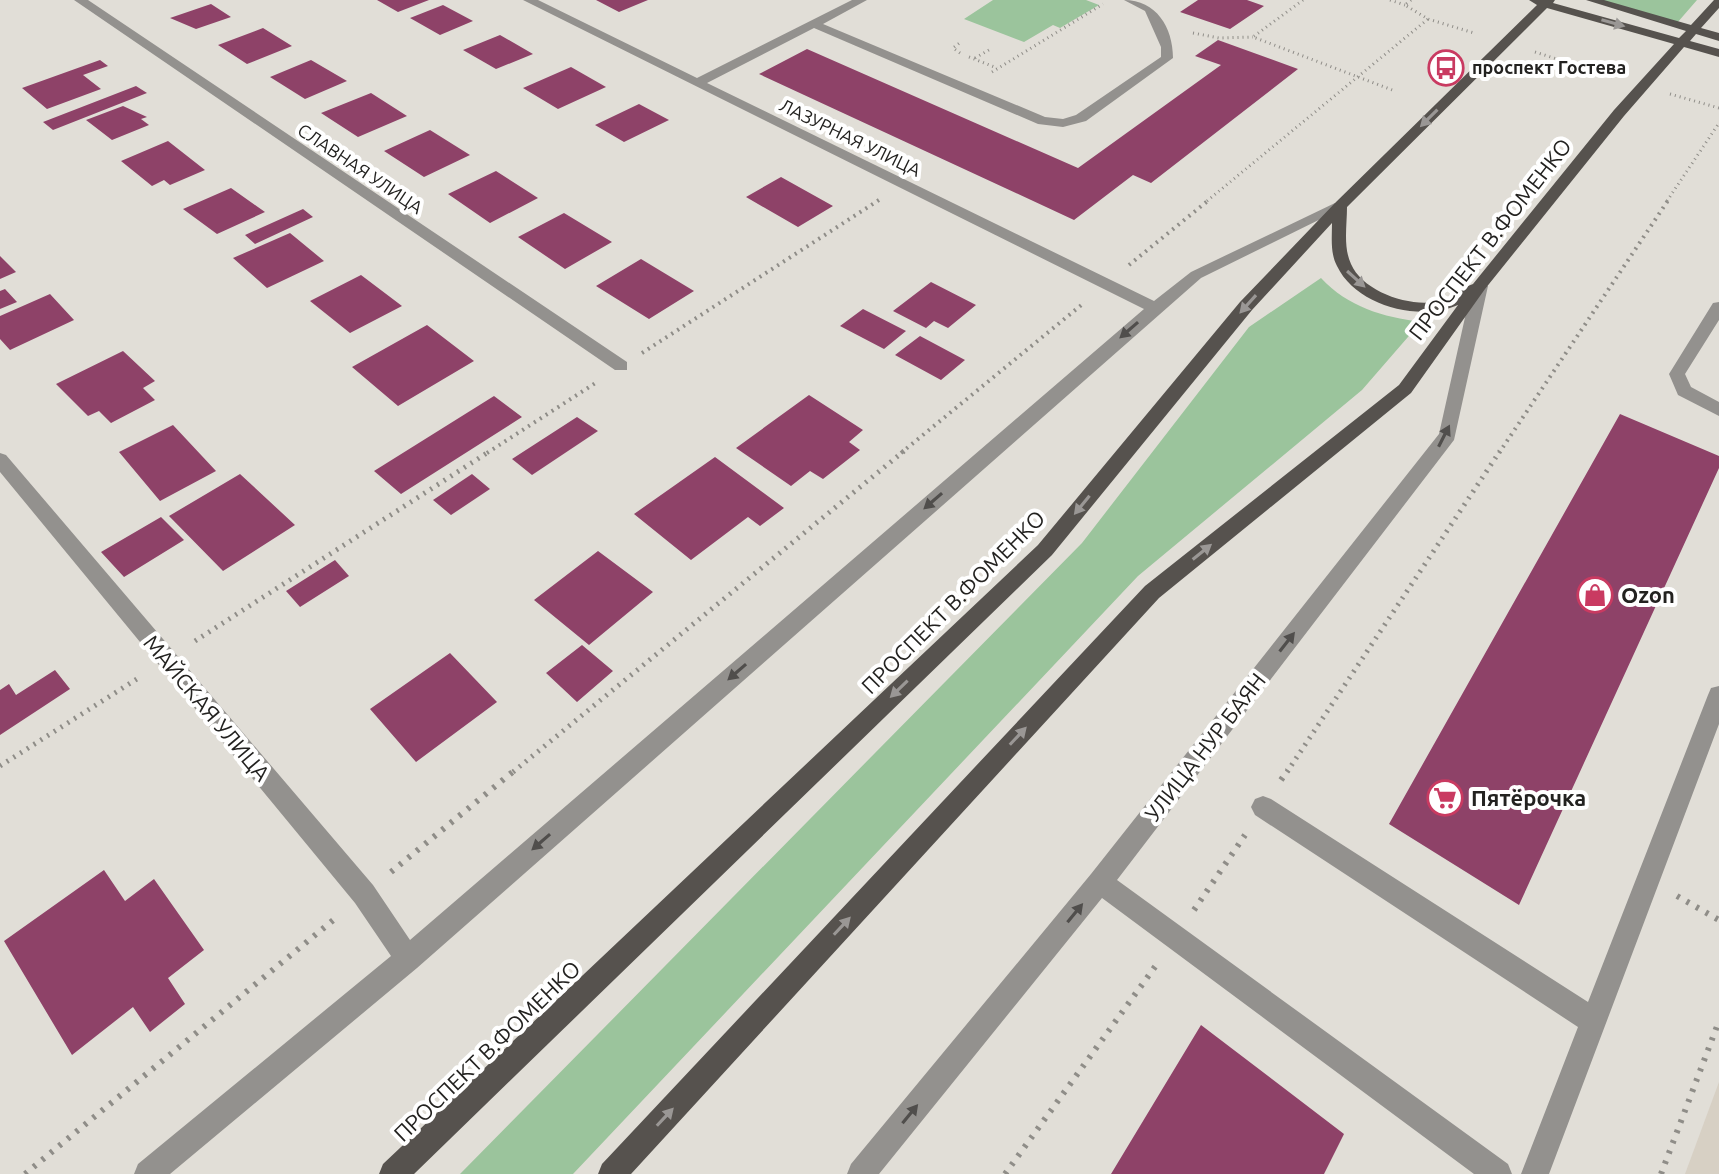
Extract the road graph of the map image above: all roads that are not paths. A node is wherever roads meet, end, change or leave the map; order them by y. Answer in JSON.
{"nodes":[{"id":1,"x":80,"y":0,"type":"edge"},
{"id":2,"x":529,"y":0,"type":"edge"},
{"id":3,"x":861,"y":0,"type":"edge"},
{"id":4,"x":1130,"y":0,"type":"edge"},
{"id":5,"x":1592,"y":0,"type":"edge"},
{"id":6,"x":1541,"y":1,"type":"edge"},
{"id":7,"x":1719,"y":1,"type":"edge"},
{"id":8,"x":813,"y":24,"type":"junction"},
{"id":9,"x":1687,"y":36,"type":"junction"},
{"id":10,"x":1719,"y":37,"type":"edge"},
{"id":11,"x":1719,"y":53,"type":"edge"},
{"id":12,"x":697,"y":83,"type":"junction"},
{"id":13,"x":1340,"y":206,"type":"junction"},
{"id":14,"x":1480,"y":286,"type":"junction"},
{"id":15,"x":1719,"y":307,"type":"edge"},
{"id":16,"x":1155,"y":308,"type":"junction"},
{"id":17,"x":621,"y":366,"type":"road end"},
{"id":18,"x":1719,"y":410,"type":"edge"},
{"id":19,"x":0,"y":460,"type":"edge"},
{"id":20,"x":1719,"y":695,"type":"edge"},
{"id":21,"x":1263,"y":807,"type":"road end"},
{"id":22,"x":1100,"y":882,"type":"junction"},
{"id":23,"x":408,"y":959,"type":"junction"},
{"id":24,"x":1593,"y":1021,"type":"junction"},
{"id":25,"x":1481,"y":1169,"type":"edge"},
{"id":26,"x":148,"y":1174,"type":"edge"},
{"id":27,"x":393,"y":1174,"type":"edge"},
{"id":28,"x":612,"y":1174,"type":"edge"},
{"id":29,"x":861,"y":1174,"type":"edge"},
{"id":30,"x":1535,"y":1174,"type":"edge"}],
"edges":[{"from":1,"to":17,"type":"street","name":"СЛАВНАЯ УЛИЦА"},
{"from":2,"to":12,"type":"street","name":"ЛАЗУРНАЯ УЛИЦА"},
{"from":3,"to":8,"type":"street"},
{"from":4,"to":8,"type":"street"},
{"from":5,"to":9,"type":"main road"},
{"from":6,"to":9,"type":"main road","one_way":true},
{"from":6,"to":13,"type":"main road","name":"ПРОСПЕКТ В.ФОМЕНКО","one_way":true},
{"from":7,"to":9,"type":"main road","name":"ПРОСПЕКТ В.ФОМЕНКО"},
{"from":8,"to":12,"type":"street"},
{"from":9,"to":10,"type":"main road"},
{"from":9,"to":11,"type":"main road"},
{"from":9,"to":14,"type":"main road","name":"ПРОСПЕКТ В.ФОМЕНКО"},
{"from":12,"to":16,"type":"street","name":"ЛАЗУРНАЯ УЛИЦА"},
{"from":13,"to":14,"type":"main road","one_way":true},
{"from":13,"to":16,"type":"street"},
{"from":13,"to":27,"type":"main road","name":"ПРОСПЕКТ В.ФОМЕНКО","one_way":true},
{"from":22,"to":14,"type":"street","name":"УЛИЦА НУР БАЯН","one_way":true},
{"from":28,"to":14,"type":"main road","name":"ПРОСПЕКТ В.ФОМЕНКО","one_way":true},
{"from":15,"to":18,"type":"street"},
{"from":16,"to":23,"type":"street","one_way":true},
{"from":19,"to":23,"type":"street","name":"МАЙСКАЯ УЛИЦА"},
{"from":20,"to":24,"type":"street"},
{"from":21,"to":24,"type":"street"},
{"from":22,"to":25,"type":"street"},
{"from":29,"to":22,"type":"street","name":"УЛИЦА НУР БАЯН","one_way":true},
{"from":23,"to":26,"type":"street"},
{"from":24,"to":30,"type":"street"}]}
